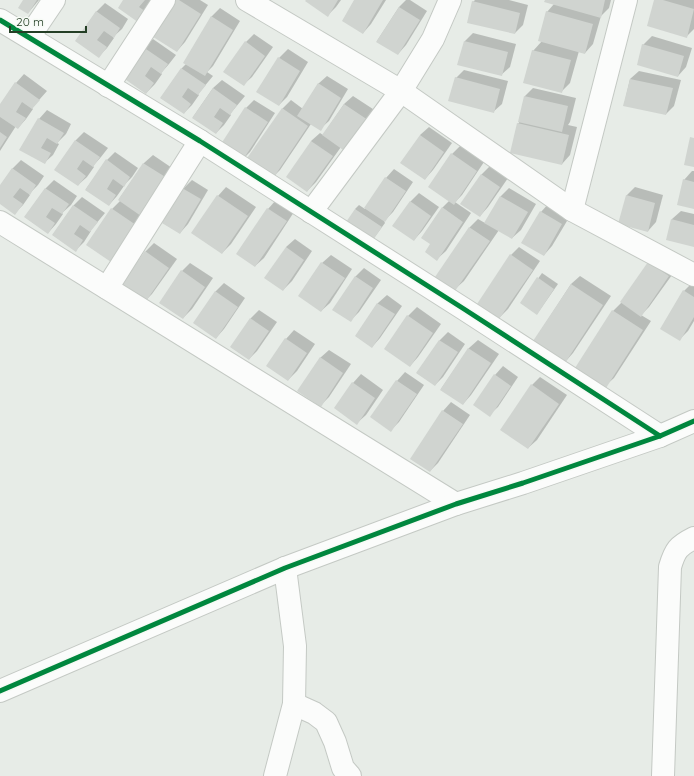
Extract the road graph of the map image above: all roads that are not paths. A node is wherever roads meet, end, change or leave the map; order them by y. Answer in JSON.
{"nodes":[{"id":1,"x":54,"y":0,"type":"edge"},
{"id":2,"x":164,"y":0,"type":"edge"},
{"id":3,"x":247,"y":0,"type":"edge"},
{"id":4,"x":450,"y":0,"type":"edge"},
{"id":5,"x":626,"y":0,"type":"edge"},
{"id":6,"x":0,"y":20,"type":"edge"},
{"id":7,"x":29,"y":37,"type":"junction"},
{"id":8,"x":108,"y":86,"type":"junction"},
{"id":9,"x":401,"y":91,"type":"junction"},
{"id":10,"x":200,"y":141,"type":"junction"},
{"id":11,"x":572,"y":210,"type":"junction"},
{"id":12,"x":312,"y":212,"type":"junction"},
{"id":13,"x":0,"y":222,"type":"edge"},
{"id":14,"x":694,"y":275,"type":"edge"},
{"id":15,"x":107,"y":288,"type":"junction"},
{"id":16,"x":694,"y":421,"type":"edge"},
{"id":17,"x":660,"y":436,"type":"junction"},
{"id":18,"x":456,"y":504,"type":"junction"},
{"id":19,"x":694,"y":538,"type":"edge"},
{"id":20,"x":285,"y":568,"type":"junction"},
{"id":21,"x":0,"y":691,"type":"edge"},
{"id":22,"x":294,"y":704,"type":"junction"},
{"id":23,"x":275,"y":776,"type":"edge"},
{"id":24,"x":350,"y":776,"type":"edge"},
{"id":25,"x":663,"y":776,"type":"edge"}],
"edges":[{"from":1,"to":7,"type":"street"},
{"from":2,"to":8,"type":"street"},
{"from":3,"to":9,"type":"street"},
{"from":4,"to":9,"type":"street"},
{"from":5,"to":11,"type":"street"},
{"from":6,"to":7,"type":"street"},
{"from":7,"to":8,"type":"street"},
{"from":8,"to":10,"type":"street"},
{"from":9,"to":11,"type":"street"},
{"from":9,"to":12,"type":"street"},
{"from":10,"to":12,"type":"street"},
{"from":10,"to":15,"type":"street"},
{"from":11,"to":14,"type":"street"},
{"from":12,"to":17,"type":"street"},
{"from":13,"to":15,"type":"street"},
{"from":15,"to":18,"type":"street"},
{"from":16,"to":17,"type":"street"},
{"from":17,"to":18,"type":"street"},
{"from":18,"to":20,"type":"street"},
{"from":19,"to":25,"type":"street"},
{"from":20,"to":21,"type":"street"},
{"from":20,"to":22,"type":"street"},
{"from":22,"to":23,"type":"street"},
{"from":22,"to":24,"type":"street"}]}
